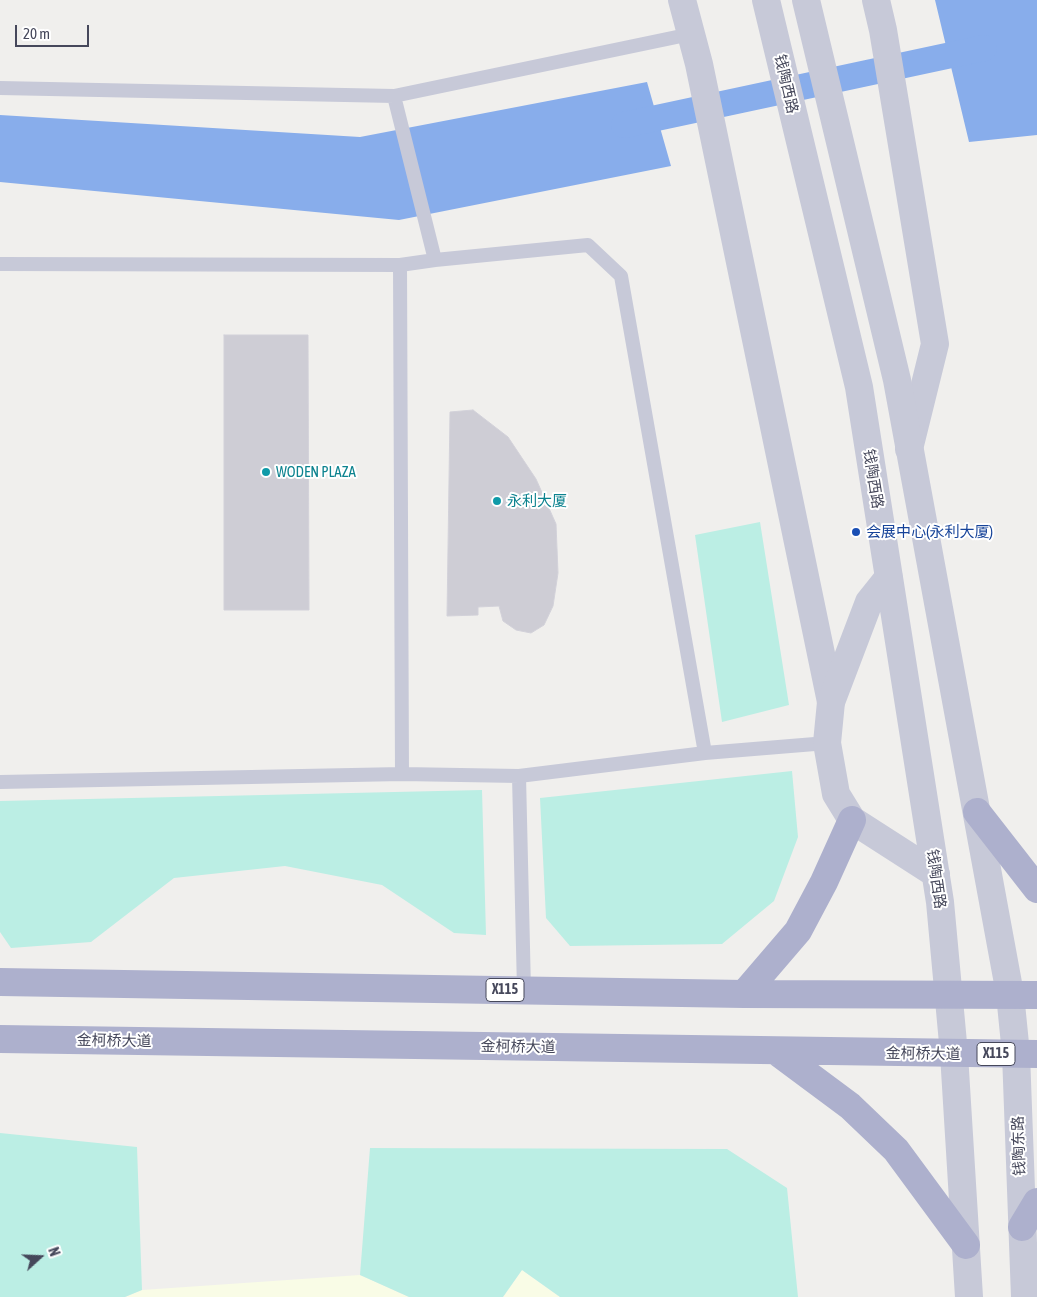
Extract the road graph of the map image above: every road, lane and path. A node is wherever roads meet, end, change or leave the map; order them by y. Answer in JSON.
{"nodes":[{"id":1,"x":682,"y":0,"type":"edge"},
{"id":2,"x":766,"y":0,"type":"edge"},
{"id":3,"x":806,"y":0,"type":"edge"},
{"id":4,"x":876,"y":0,"type":"edge"},
{"id":5,"x":690,"y":34,"type":"junction"},
{"id":6,"x":0,"y":88,"type":"edge"},
{"id":7,"x":394,"y":96,"type":"junction"},
{"id":8,"x":435,"y":260,"type":"junction"},
{"id":9,"x":0,"y":264,"type":"edge"},
{"id":10,"x":400,"y":265,"type":"junction"},
{"id":11,"x":909,"y":449,"type":"junction"},
{"id":12,"x":889,"y":577,"type":"junction"},
{"id":13,"x":831,"y":702,"type":"junction"},
{"id":14,"x":827,"y":743,"type":"junction"},
{"id":15,"x":705,"y":753,"type":"junction"},
{"id":16,"x":402,"y":774,"type":"junction"},
{"id":17,"x":519,"y":776,"type":"junction"},
{"id":18,"x":0,"y":782,"type":"edge"},
{"id":19,"x":977,"y":812,"type":"junction"},
{"id":20,"x":852,"y":820,"type":"junction"},
{"id":21,"x":936,"y":874,"type":"junction"},
{"id":22,"x":1037,"y":890,"type":"edge"},
{"id":23,"x":0,"y":982,"type":"edge"},
{"id":24,"x":524,"y":990,"type":"junction"},
{"id":25,"x":744,"y":994,"type":"junction"},
{"id":26,"x":1010,"y":994,"type":"junction"},
{"id":27,"x":1037,"y":995,"type":"edge"},
{"id":28,"x":948,"y":996,"type":"junction"},
{"id":29,"x":0,"y":1039,"type":"edge"},
{"id":30,"x":776,"y":1051,"type":"junction"},
{"id":31,"x":954,"y":1054,"type":"junction"},
{"id":32,"x":1026,"y":1054,"type":"edge"},
{"id":33,"x":1037,"y":1202,"type":"edge"},
{"id":34,"x":1022,"y":1227,"type":"junction"},
{"id":35,"x":966,"y":1245,"type":"junction"},
{"id":36,"x":969,"y":1297,"type":"edge"},
{"id":37,"x":1024,"y":1297,"type":"edge"}],
"edges":[{"from":1,"to":5,"type":"street"},
{"from":2,"to":12,"type":"street","name":"钱陶西路"},
{"from":3,"to":11,"type":"street"},
{"from":4,"to":11,"type":"street"},
{"from":5,"to":7,"type":"lane"},
{"from":5,"to":13,"type":"street"},
{"from":6,"to":7,"type":"lane"},
{"from":7,"to":8,"type":"lane"},
{"from":8,"to":10,"type":"lane"},
{"from":8,"to":15,"type":"lane"},
{"from":9,"to":10,"type":"lane"},
{"from":10,"to":16,"type":"lane"},
{"from":11,"to":19,"type":"street"},
{"from":12,"to":13,"type":"street"},
{"from":12,"to":21,"type":"street","name":"钱陶西路"},
{"from":13,"to":14,"type":"street"},
{"from":14,"to":15,"type":"lane"},
{"from":14,"to":20,"type":"street"},
{"from":15,"to":17,"type":"lane"},
{"from":16,"to":17,"type":"lane"},
{"from":16,"to":18,"type":"lane"},
{"from":17,"to":24,"type":"lane"},
{"from":19,"to":22,"type":"main road"},
{"from":19,"to":26,"type":"street"},
{"from":20,"to":21,"type":"street"},
{"from":20,"to":25,"type":"main road"},
{"from":21,"to":28,"type":"street","name":"钱陶西路"},
{"from":23,"to":24,"type":"main road","number":"X115"},
{"from":24,"to":25,"type":"main road","number":"X115"},
{"from":25,"to":28,"type":"main road","number":"X115"},
{"from":26,"to":27,"type":"main road","number":"X115"},
{"from":26,"to":28,"type":"main road","number":"X115"},
{"from":26,"to":32,"type":"street","name":"钱陶东路"},
{"from":28,"to":31,"type":"street","name":"钱陶西路"},
{"from":29,"to":30,"type":"main road","name":"金柯桥大道","number":"X115"},
{"from":30,"to":31,"type":"main road","name":"金柯桥大道","number":"X115"},
{"from":30,"to":35,"type":"main road"},
{"from":31,"to":32,"type":"main road","name":"金柯桥大道","number":"X115"},
{"from":31,"to":35,"type":"street"},
{"from":32,"to":34,"type":"street","name":"钱陶东路"},
{"from":33,"to":34,"type":"main road"},
{"from":34,"to":37,"type":"street","name":"钱陶东路"},
{"from":35,"to":36,"type":"street"}]}
